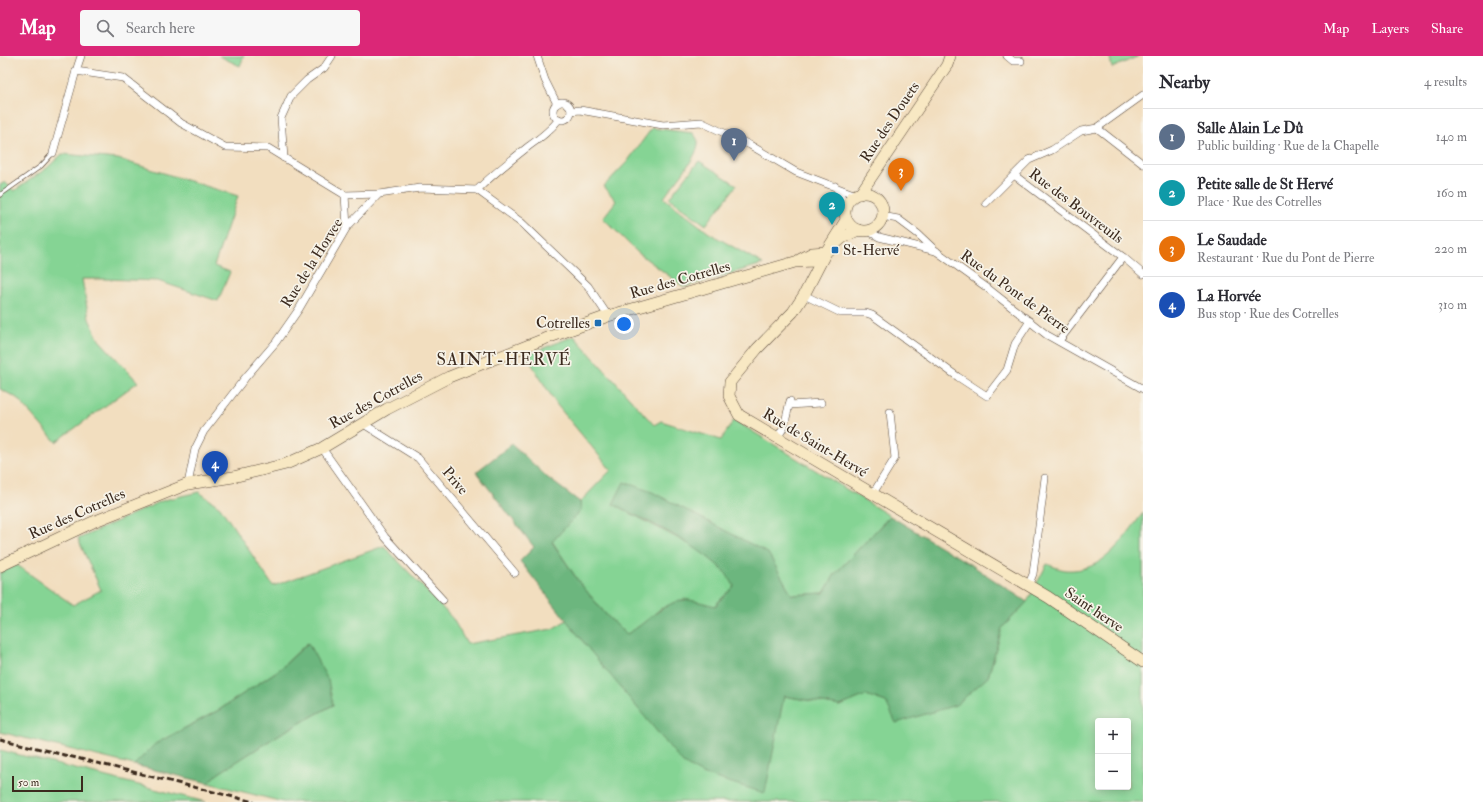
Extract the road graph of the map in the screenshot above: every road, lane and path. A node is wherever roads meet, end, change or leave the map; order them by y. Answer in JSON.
{"nodes":[{"id":1,"x":81,"y":56,"type":"edge"},
{"id":2,"x":332,"y":56,"type":"edge"},
{"id":3,"x":537,"y":56,"type":"edge"},
{"id":4,"x":950,"y":56,"type":"edge"},
{"id":5,"x":1007,"y":56,"type":"edge"},
{"id":6,"x":1022,"y":61,"type":"dead end"},
{"id":7,"x":76,"y":72,"type":"junction"},
{"id":8,"x":1143,"y":95,"type":"edge"},
{"id":9,"x":557,"y":104,"type":"junction"},
{"id":10,"x":571,"y":111,"type":"junction"},
{"id":11,"x":558,"y":119,"type":"junction"},
{"id":12,"x":1097,"y":128,"type":"junction"},
{"id":13,"x":53,"y":153,"type":"joint"},
{"id":14,"x":284,"y":158,"type":"junction"},
{"id":15,"x":1143,"y":164,"type":"edge"},
{"id":16,"x":1014,"y":175,"type":"junction"},
{"id":17,"x":866,"y":184,"type":"junction"},
{"id":18,"x":835,"y":186,"type":"junction"},
{"id":19,"x":477,"y":190,"type":"junction"},
{"id":20,"x":380,"y":194,"type":"junction"},
{"id":21,"x":858,"y":194,"type":"junction"},
{"id":22,"x":0,"y":195,"type":"edge"},
{"id":23,"x":345,"y":195,"type":"junction"},
{"id":24,"x":872,"y":195,"type":"junction"},
{"id":25,"x":986,"y":203,"type":"dead end"},
{"id":26,"x":846,"y":204,"type":"junction"},
{"id":27,"x":882,"y":216,"type":"junction"},
{"id":28,"x":846,"y":220,"type":"junction"},
{"id":29,"x":347,"y":227,"type":"junction"},
{"id":30,"x":863,"y":231,"type":"junction"},
{"id":31,"x":936,"y":251,"type":"junction"},
{"id":32,"x":826,"y":252,"type":"junction"},
{"id":33,"x":1123,"y":257,"type":"junction"},
{"id":34,"x":795,"y":262,"type":"junction"},
{"id":35,"x":820,"y":263,"type":"junction"},
{"id":36,"x":1143,"y":274,"type":"edge"},
{"id":37,"x":804,"y":295,"type":"junction"},
{"id":38,"x":608,"y":316,"type":"junction"},
{"id":39,"x":1030,"y":321,"type":"junction"},
{"id":40,"x":1059,"y":341,"type":"junction"},
{"id":41,"x":1143,"y":389,"type":"edge"},
{"id":42,"x":821,"y":403,"type":"dead end"},
{"id":43,"x":890,"y":412,"type":"dead end"},
{"id":44,"x":362,"y":424,"type":"junction"},
{"id":45,"x":777,"y":438,"type":"junction"},
{"id":46,"x":322,"y":448,"type":"junction"},
{"id":47,"x":1045,"y":478,"type":"dead end"},
{"id":48,"x":188,"y":484,"type":"junction"},
{"id":49,"x":872,"y":495,"type":"junction"},
{"id":50,"x":0,"y":566,"type":"edge"},
{"id":51,"x":515,"y":573,"type":"dead end"},
{"id":52,"x":1028,"y":586,"type":"junction"},
{"id":53,"x":1048,"y":597,"type":"joint"},
{"id":54,"x":443,"y":600,"type":"dead end"},
{"id":55,"x":1143,"y":662,"type":"edge"}],
"edges":[{"from":1,"to":7,"type":"street"},
{"from":2,"to":14,"type":"street"},
{"from":3,"to":9,"type":"street"},
{"from":4,"to":17,"type":"street","name":"Rue des Douets"},
{"from":5,"to":6,"type":"street"},
{"from":7,"to":13,"type":"street"},
{"from":7,"to":14,"type":"street"},
{"from":8,"to":12,"type":"street","name":"Rue des Bouvreuils"},
{"from":9,"to":10,"type":"street"},
{"from":9,"to":11,"type":"street"},
{"from":10,"to":11,"type":"street"},
{"from":10,"to":18,"type":"street"},
{"from":11,"to":19,"type":"street"},
{"from":12,"to":15,"type":"street"},
{"from":12,"to":16,"type":"street","name":"Rue des Bouvreuils"},
{"from":13,"to":22,"type":"lane"},
{"from":14,"to":23,"type":"street"},
{"from":16,"to":25,"type":"street","name":"Rue des Bouvreuils"},
{"from":16,"to":33,"type":"street","name":"Rue des Bouvreuils"},
{"from":17,"to":21,"type":"street","name":"Rue des Douets"},
{"from":17,"to":24,"type":"street","name":"Rue des Douets"},
{"from":18,"to":21,"type":"street"},
{"from":18,"to":26,"type":"street"},
{"from":19,"to":20,"type":"street"},
{"from":19,"to":38,"type":"street"},
{"from":20,"to":23,"type":"street"},
{"from":20,"to":29,"type":"street","name":"Rue de la Horvee"},
{"from":21,"to":24,"type":"street"},
{"from":21,"to":26,"type":"street"},
{"from":23,"to":29,"type":"street"},
{"from":24,"to":27,"type":"street"},
{"from":26,"to":28,"type":"street"},
{"from":27,"to":30,"type":"street"},
{"from":27,"to":31,"type":"street","name":"Rue du Pont de Pierre"},
{"from":28,"to":30,"type":"street"},
{"from":28,"to":32,"type":"street"},
{"from":29,"to":48,"type":"street","name":"Rue de la Horvee"},
{"from":30,"to":31,"type":"street","name":"Rue du Pont de Pierre"},
{"from":30,"to":32,"type":"street"},
{"from":31,"to":39,"type":"street","name":"Rue du Pont de Pierre"},
{"from":32,"to":34,"type":"street","name":"Rue des Cotrelles"},
{"from":32,"to":35,"type":"street","name":"Rue de Saint-Hervé"},
{"from":33,"to":36,"type":"street","name":"Rue des Bouvreuils"},
{"from":33,"to":40,"type":"street"},
{"from":34,"to":35,"type":"street","name":"Rue des Cotrelles"},
{"from":34,"to":38,"type":"street","name":"Rue des Cotrelles"},
{"from":35,"to":37,"type":"street","name":"Rue de Saint-Hervé"},
{"from":37,"to":39,"type":"street"},
{"from":37,"to":45,"type":"street","name":"Rue de Saint-Hervé"},
{"from":38,"to":44,"type":"street","name":"Rue des Cotrelles"},
{"from":39,"to":40,"type":"street","name":"Rue du Pont de Pierre"},
{"from":40,"to":41,"type":"street","name":"Rue du Pont de Pierre"},
{"from":42,"to":45,"type":"street"},
{"from":43,"to":49,"type":"street"},
{"from":44,"to":46,"type":"street","name":"Rue des Cotrelles"},
{"from":44,"to":51,"type":"street","name":"Prive"},
{"from":45,"to":49,"type":"street","name":"Rue de Saint-Hervé"},
{"from":46,"to":48,"type":"street","name":"Rue des Cotrelles"},
{"from":46,"to":54,"type":"street"},
{"from":47,"to":52,"type":"street"},
{"from":48,"to":50,"type":"street","name":"Rue des Cotrelles"},
{"from":49,"to":52,"type":"street","name":"Rue de Saint-Hervé"},
{"from":52,"to":53,"type":"street","name":"Rue de Saint-Hervé"},
{"from":53,"to":55,"type":"street","name":"Saint herve"}]}
